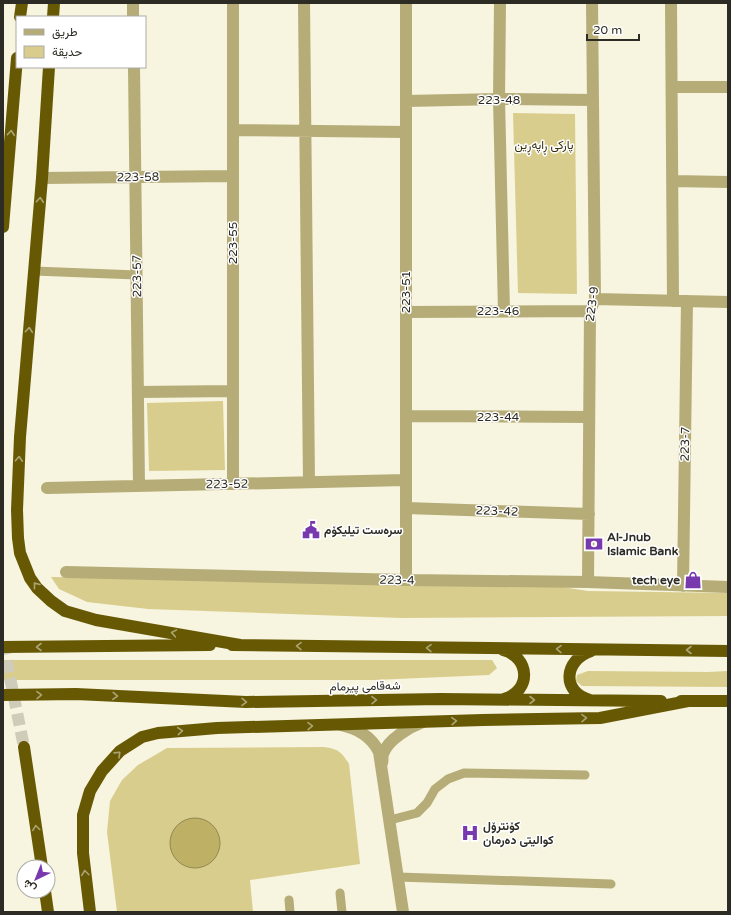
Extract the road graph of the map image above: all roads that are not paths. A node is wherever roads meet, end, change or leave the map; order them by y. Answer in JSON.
{"nodes":[{"id":1,"x":22,"y":3,"type":"edge"},
{"id":2,"x":54,"y":3,"type":"edge"},
{"id":3,"x":133,"y":3,"type":"edge"},
{"id":4,"x":233,"y":3,"type":"edge"},
{"id":5,"x":304,"y":3,"type":"edge"},
{"id":6,"x":406,"y":3,"type":"edge"},
{"id":7,"x":500,"y":3,"type":"edge"},
{"id":8,"x":592,"y":3,"type":"edge"},
{"id":9,"x":671,"y":3,"type":"edge"},
{"id":10,"x":20,"y":16,"type":"edge"},
{"id":11,"x":53,"y":16,"type":"edge"},
{"id":12,"x":133,"y":16,"type":"edge"},
{"id":13,"x":16,"y":68,"type":"edge"},
{"id":14,"x":49,"y":68,"type":"edge"},
{"id":15,"x":134,"y":68,"type":"edge"},
{"id":16,"x":672,"y":87,"type":"junction"},
{"id":17,"x":728,"y":87,"type":"edge"},
{"id":18,"x":499,"y":99,"type":"junction"},
{"id":19,"x":593,"y":100,"type":"junction"},
{"id":20,"x":406,"y":101,"type":"junction"},
{"id":21,"x":233,"y":130,"type":"junction"},
{"id":22,"x":306,"y":131,"type":"junction"},
{"id":23,"x":406,"y":132,"type":"junction"},
{"id":24,"x":233,"y":176,"type":"junction"},
{"id":25,"x":135,"y":177,"type":"junction"},
{"id":26,"x":42,"y":178,"type":"junction"},
{"id":27,"x":672,"y":181,"type":"junction"},
{"id":28,"x":728,"y":182,"type":"edge"},
{"id":29,"x":3,"y":227,"type":"edge"},
{"id":30,"x":34,"y":271,"type":"junction"},
{"id":31,"x":136,"y":275,"type":"junction"},
{"id":32,"x":595,"y":299,"type":"junction"},
{"id":33,"x":673,"y":301,"type":"junction"},
{"id":34,"x":687,"y":301,"type":"junction"},
{"id":35,"x":728,"y":302,"type":"edge"},
{"id":36,"x":504,"y":311,"type":"junction"},
{"id":37,"x":590,"y":311,"type":"junction"},
{"id":38,"x":406,"y":312,"type":"junction"},
{"id":39,"x":233,"y":391,"type":"junction"},
{"id":40,"x":138,"y":392,"type":"junction"},
{"id":41,"x":406,"y":416,"type":"junction"},
{"id":42,"x":589,"y":417,"type":"junction"},
{"id":43,"x":406,"y":480,"type":"junction"},
{"id":44,"x":309,"y":482,"type":"junction"},
{"id":45,"x":233,"y":484,"type":"junction"},
{"id":46,"x":139,"y":486,"type":"junction"},
{"id":47,"x":47,"y":488,"type":"dead end"},
{"id":48,"x":406,"y":508,"type":"junction"},
{"id":49,"x":588,"y":514,"type":"junction"},
{"id":50,"x":66,"y":572,"type":"dead end"},
{"id":51,"x":406,"y":580,"type":"junction"},
{"id":52,"x":588,"y":582,"type":"junction"},
{"id":53,"x":684,"y":586,"type":"junction"},
{"id":54,"x":728,"y":587,"type":"edge"},
{"id":55,"x":240,"y":645,"type":"junction"},
{"id":56,"x":3,"y":647,"type":"edge"},
{"id":57,"x":498,"y":649,"type":"junction"},
{"id":58,"x":594,"y":650,"type":"junction"},
{"id":59,"x":728,"y":651,"type":"edge"},
{"id":60,"x":3,"y":696,"type":"edge"},
{"id":61,"x":497,"y":700,"type":"junction"},
{"id":62,"x":591,"y":700,"type":"junction"},
{"id":63,"x":688,"y":701,"type":"junction"},
{"id":64,"x":728,"y":702,"type":"edge"},
{"id":65,"x":424,"y":722,"type":"junction"},
{"id":66,"x":340,"y":725,"type":"junction"},
{"id":67,"x":24,"y":747,"type":"tunnel mouth"},
{"id":68,"x":382,"y":764,"type":"junction"},
{"id":69,"x":585,"y":775,"type":"dead end"},
{"id":70,"x":390,"y":820,"type":"junction"},
{"id":71,"x":41,"y":859,"type":"edge"},
{"id":72,"x":398,"y":877,"type":"junction"},
{"id":73,"x":611,"y":884,"type":"dead end"},
{"id":74,"x":340,"y":893,"type":"dead end"},
{"id":75,"x":46,"y":899,"type":"edge"},
{"id":76,"x":289,"y":900,"type":"dead end"},
{"id":77,"x":48,"y":912,"type":"edge"},
{"id":78,"x":90,"y":912,"type":"edge"},
{"id":79,"x":290,"y":912,"type":"edge"},
{"id":80,"x":342,"y":912,"type":"edge"},
{"id":81,"x":403,"y":912,"type":"edge"}],
"edges":[{"from":1,"to":10,"type":"highway"},
{"from":2,"to":11,"type":"highway"},
{"from":3,"to":12,"type":"street"},
{"from":4,"to":21,"type":"street","name":"223-55"},
{"from":5,"to":22,"type":"street"},
{"from":6,"to":20,"type":"street","name":"223-51"},
{"from":7,"to":18,"type":"street"},
{"from":8,"to":19,"type":"street","name":"223-9"},
{"from":9,"to":16,"type":"street"},
{"from":29,"to":13,"type":"highway","one_way":true},
{"from":14,"to":26,"type":"highway"},
{"from":15,"to":25,"type":"street","name":"223-57"},
{"from":16,"to":17,"type":"street"},
{"from":16,"to":27,"type":"street"},
{"from":18,"to":19,"type":"street","name":"223-48"},
{"from":18,"to":20,"type":"street","name":"223-48"},
{"from":18,"to":36,"type":"street"},
{"from":19,"to":32,"type":"street","name":"223-9"},
{"from":20,"to":23,"type":"street","name":"223-51"},
{"from":21,"to":22,"type":"street"},
{"from":21,"to":24,"type":"street","name":"223-55"},
{"from":22,"to":23,"type":"street"},
{"from":22,"to":44,"type":"street"},
{"from":23,"to":38,"type":"street","name":"223-51"},
{"from":24,"to":25,"type":"street","name":"223-58"},
{"from":24,"to":39,"type":"street","name":"223-55"},
{"from":25,"to":26,"type":"street","name":"223-58"},
{"from":25,"to":31,"type":"street","name":"223-57"},
{"from":30,"to":26,"type":"highway","one_way":true},
{"from":27,"to":28,"type":"street"},
{"from":27,"to":33,"type":"street"},
{"from":30,"to":31,"type":"lane"},
{"from":55,"to":30,"type":"highway","one_way":true},
{"from":31,"to":40,"type":"street","name":"223-57"},
{"from":32,"to":33,"type":"street"},
{"from":32,"to":37,"type":"street","name":"223-9"},
{"from":33,"to":34,"type":"street"},
{"from":34,"to":35,"type":"street"},
{"from":34,"to":53,"type":"street","name":"223-7"},
{"from":36,"to":37,"type":"street","name":"223-46"},
{"from":36,"to":38,"type":"street","name":"223-46"},
{"from":37,"to":42,"type":"street","name":"223-9"},
{"from":38,"to":41,"type":"street","name":"223-51"},
{"from":39,"to":40,"type":"street"},
{"from":39,"to":45,"type":"street","name":"223-55"},
{"from":40,"to":46,"type":"street","name":"223-57"},
{"from":41,"to":42,"type":"street","name":"223-44"},
{"from":41,"to":43,"type":"street","name":"223-51"},
{"from":42,"to":49,"type":"street","name":"223-9"},
{"from":43,"to":44,"type":"street","name":"223-52"},
{"from":43,"to":48,"type":"street","name":"223-51"},
{"from":44,"to":45,"type":"street","name":"223-52"},
{"from":45,"to":46,"type":"street","name":"223-52"},
{"from":46,"to":47,"type":"street","name":"223-52"},
{"from":48,"to":49,"type":"street","name":"223-42"},
{"from":48,"to":51,"type":"street","name":"223-51"},
{"from":49,"to":52,"type":"street","name":"223-9"},
{"from":50,"to":51,"type":"street","name":"223-4"},
{"from":51,"to":52,"type":"street","name":"223-4"},
{"from":52,"to":53,"type":"street","name":"223-4"},
{"from":53,"to":54,"type":"street","name":"223-4"},
{"from":55,"to":56,"type":"highway","one_way":true},
{"from":57,"to":55,"type":"highway","one_way":true},
{"from":58,"to":57,"type":"highway","one_way":true},
{"from":57,"to":61,"type":"highway"},
{"from":59,"to":58,"type":"highway","one_way":true},
{"from":58,"to":62,"type":"highway"},
{"from":60,"to":61,"type":"highway","name":"شەقامی پیرمام","one_way":true},
{"from":61,"to":62,"type":"highway","name":"شەقامی پیرمام","one_way":true},
{"from":62,"to":63,"type":"highway","name":"شەقامی پیرمام"},
{"from":63,"to":64,"type":"highway","name":"شەقامی پیرمام"},
{"from":65,"to":63,"type":"highway","one_way":true},
{"from":65,"to":66,"type":"highway"},
{"from":65,"to":68,"type":"street"},
{"from":66,"to":68,"type":"street"},
{"from":78,"to":66,"type":"highway","one_way":true},
{"from":71,"to":67,"type":"highway","one_way":true},
{"from":68,"to":70,"type":"street"},
{"from":69,"to":70,"type":"lane"},
{"from":70,"to":72,"type":"street"},
{"from":72,"to":73,"type":"lane"},
{"from":72,"to":81,"type":"street"},
{"from":74,"to":80,"type":"lane"},
{"from":75,"to":77,"type":"highway"},
{"from":76,"to":79,"type":"lane"}]}
